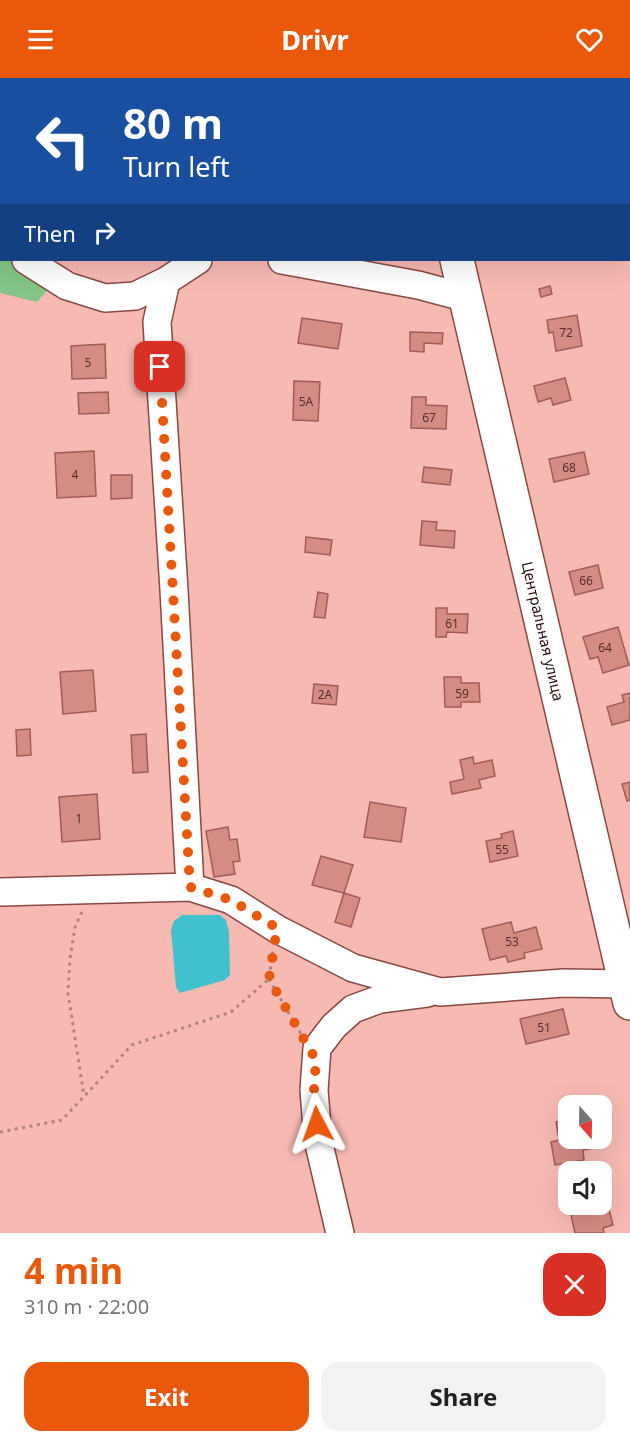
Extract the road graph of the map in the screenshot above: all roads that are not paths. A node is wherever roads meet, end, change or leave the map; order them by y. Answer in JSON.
{"nodes":[{"id":1,"x":28,"y":261,"type":"edge"},
{"id":2,"x":196,"y":261,"type":"edge"},
{"id":3,"x":287,"y":261,"type":"edge"},
{"id":4,"x":457,"y":261,"type":"edge"},
{"id":5,"x":166,"y":281,"type":"junction"},
{"id":6,"x":467,"y":298,"type":"junction"},
{"id":7,"x":190,"y":887,"type":"junction"},
{"id":8,"x":0,"y":892,"type":"edge"},
{"id":9,"x":440,"y":992,"type":"junction"},
{"id":10,"x":628,"y":993,"type":"edge"},
{"id":11,"x":340,"y":1233,"type":"edge"}],
"edges":[{"from":1,"to":5,"type":"street"},
{"from":2,"to":5,"type":"street"},
{"from":3,"to":6,"type":"street"},
{"from":4,"to":6,"type":"main road","name":"Центральная улица"},
{"from":5,"to":7,"type":"street"},
{"from":6,"to":10,"type":"main road","name":"Центральная улица"},
{"from":7,"to":8,"type":"street"},
{"from":7,"to":9,"type":"street"},
{"from":9,"to":10,"type":"street"},
{"from":9,"to":11,"type":"street"}]}
